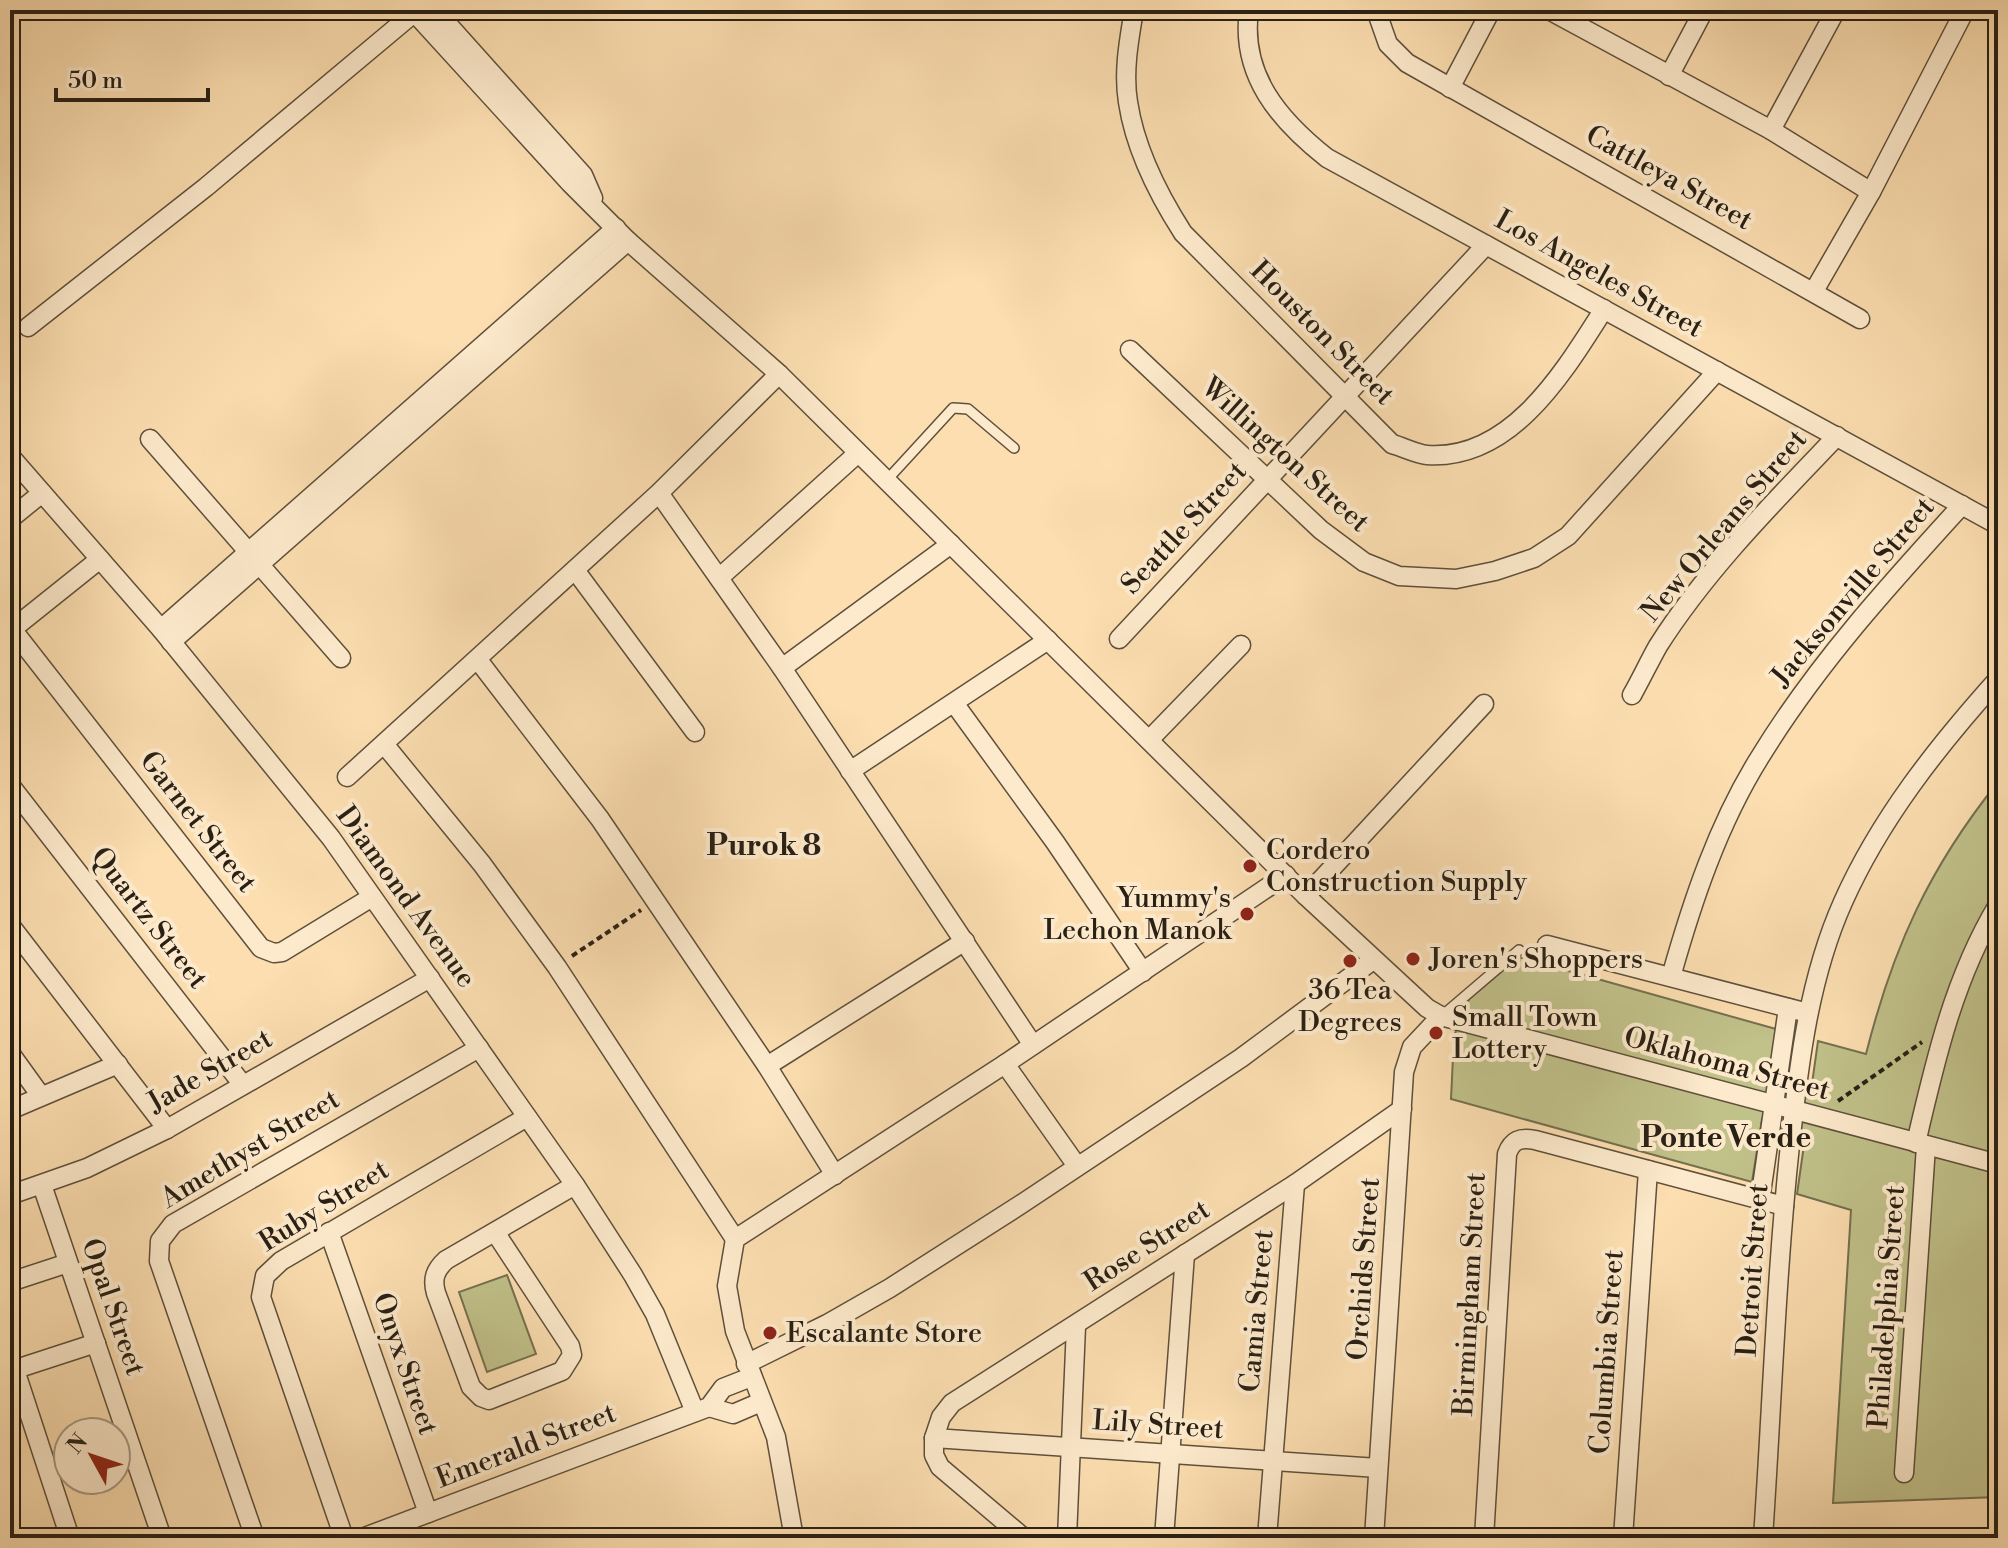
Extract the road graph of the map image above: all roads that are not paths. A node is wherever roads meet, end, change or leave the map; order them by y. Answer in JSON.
{"nodes":[{"id":1,"x":435,"y":10,"type":"edge"},
{"id":2,"x":1134,"y":10,"type":"edge"},
{"id":3,"x":1249,"y":10,"type":"edge"},
{"id":4,"x":1376,"y":10,"type":"edge"},
{"id":5,"x":1491,"y":10,"type":"edge"},
{"id":6,"x":1549,"y":10,"type":"edge"},
{"id":7,"x":1704,"y":10,"type":"edge"},
{"id":8,"x":1836,"y":10,"type":"edge"},
{"id":9,"x":1965,"y":10,"type":"edge"},
{"id":10,"x":414,"y":11,"type":"edge"},
{"id":11,"x":1669,"y":76,"type":"junction"},
{"id":12,"x":1450,"y":88,"type":"junction"},
{"id":13,"x":1771,"y":130,"type":"junction"},
{"id":14,"x":1871,"y":192,"type":"junction"},
{"id":15,"x":595,"y":205,"type":"junction"},
{"id":16,"x":622,"y":234,"type":"junction"},
{"id":17,"x":1486,"y":245,"type":"junction"},
{"id":18,"x":1814,"y":291,"type":"junction"},
{"id":19,"x":1604,"y":309,"type":"junction"},
{"id":20,"x":1860,"y":319,"type":"dead end"},
{"id":21,"x":28,"y":327,"type":"dead end"},
{"id":22,"x":1130,"y":350,"type":"dead end"},
{"id":23,"x":1717,"y":371,"type":"junction"},
{"id":24,"x":779,"y":374,"type":"junction"},
{"id":25,"x":1346,"y":396,"type":"junction"},
{"id":26,"x":1837,"y":436,"type":"junction"},
{"id":27,"x":150,"y":439,"type":"dead end"},
{"id":28,"x":1014,"y":448,"type":"dead end"},
{"id":29,"x":858,"y":453,"type":"junction"},
{"id":30,"x":10,"y":456,"type":"edge"},
{"id":31,"x":1267,"y":480,"type":"junction"},
{"id":32,"x":886,"y":481,"type":"junction"},
{"id":33,"x":42,"y":493,"type":"junction"},
{"id":34,"x":659,"y":493,"type":"junction"},
{"id":35,"x":1962,"y":505,"type":"junction"},
{"id":36,"x":10,"y":519,"type":"edge"},
{"id":37,"x":1998,"y":525,"type":"edge"},
{"id":38,"x":951,"y":544,"type":"junction"},
{"id":39,"x":254,"y":558,"type":"junction"},
{"id":40,"x":100,"y":559,"type":"junction"},
{"id":41,"x":575,"y":570,"type":"junction"},
{"id":42,"x":719,"y":578,"type":"junction"},
{"id":43,"x":11,"y":630,"type":"edge"},
{"id":44,"x":166,"y":636,"type":"junction"},
{"id":45,"x":1119,"y":639,"type":"dead end"},
{"id":46,"x":1048,"y":640,"type":"junction"},
{"id":47,"x":1241,"y":645,"type":"dead end"},
{"id":48,"x":341,"y":658,"type":"dead end"},
{"id":49,"x":478,"y":660,"type":"junction"},
{"id":50,"x":782,"y":668,"type":"junction"},
{"id":51,"x":1998,"y":679,"type":"edge"},
{"id":52,"x":1632,"y":695,"type":"dead end"},
{"id":53,"x":954,"y":703,"type":"junction"},
{"id":54,"x":1484,"y":704,"type":"dead end"},
{"id":55,"x":695,"y":732,"type":"dead end"},
{"id":56,"x":1149,"y":740,"type":"junction"},
{"id":57,"x":384,"y":744,"type":"junction"},
{"id":58,"x":850,"y":771,"type":"junction"},
{"id":59,"x":347,"y":777,"type":"dead end"},
{"id":60,"x":10,"y":785,"type":"edge"},
{"id":61,"x":1286,"y":875,"type":"junction"},
{"id":62,"x":1306,"y":896,"type":"junction"},
{"id":63,"x":372,"y":897,"type":"junction"},
{"id":64,"x":1998,"y":905,"type":"edge"},
{"id":65,"x":10,"y":925,"type":"edge"},
{"id":66,"x":965,"y":941,"type":"junction"},
{"id":67,"x":1547,"y":945,"type":"dead end"},
{"id":68,"x":1519,"y":950,"type":"dead end"},
{"id":69,"x":1373,"y":960,"type":"junction"},
{"id":70,"x":1143,"y":972,"type":"junction"},
{"id":71,"x":1671,"y":977,"type":"junction"},
{"id":72,"x":430,"y":978,"type":"junction"},
{"id":73,"x":1788,"y":1008,"type":"junction"},
{"id":74,"x":1808,"y":1013,"type":"junction"},
{"id":75,"x":1441,"y":1016,"type":"junction"},
{"id":76,"x":1033,"y":1045,"type":"junction"},
{"id":77,"x":479,"y":1048,"type":"junction"},
{"id":78,"x":10,"y":1053,"type":"edge"},
{"id":79,"x":118,"y":1064,"type":"junction"},
{"id":80,"x":1005,"y":1064,"type":"junction"},
{"id":81,"x":767,"y":1066,"type":"junction"},
{"id":82,"x":243,"y":1085,"type":"junction"},
{"id":83,"x":41,"y":1096,"type":"junction"},
{"id":84,"x":1773,"y":1106,"type":"junction"},
{"id":85,"x":1402,"y":1109,"type":"junction"},
{"id":86,"x":10,"y":1110,"type":"edge"},
{"id":87,"x":1794,"y":1111,"type":"junction"},
{"id":88,"x":527,"y":1117,"type":"junction"},
{"id":89,"x":167,"y":1129,"type":"junction"},
{"id":90,"x":1921,"y":1144,"type":"junction"},
{"id":91,"x":1998,"y":1164,"type":"edge"},
{"id":92,"x":1077,"y":1166,"type":"junction"},
{"id":93,"x":1648,"y":1170,"type":"junction"},
{"id":94,"x":835,"y":1175,"type":"junction"},
{"id":95,"x":1295,"y":1184,"type":"junction"},
{"id":96,"x":42,"y":1185,"type":"junction"},
{"id":97,"x":575,"y":1185,"type":"junction"},
{"id":98,"x":10,"y":1195,"type":"edge"},
{"id":99,"x":1760,"y":1200,"type":"junction"},
{"id":100,"x":1784,"y":1206,"type":"junction"},
{"id":101,"x":329,"y":1232,"type":"junction"},
{"id":102,"x":495,"y":1232,"type":"junction"},
{"id":103,"x":735,"y":1239,"type":"junction"},
{"id":104,"x":1185,"y":1254,"type":"junction"},
{"id":105,"x":68,"y":1263,"type":"junction"},
{"id":106,"x":10,"y":1282,"type":"edge"},
{"id":107,"x":1076,"y":1326,"type":"junction"},
{"id":108,"x":96,"y":1343,"type":"junction"},
{"id":109,"x":13,"y":1370,"type":"edge"},
{"id":110,"x":749,"y":1370,"type":"junction"},
{"id":111,"x":761,"y":1402,"type":"junction"},
{"id":112,"x":702,"y":1409,"type":"junction"},
{"id":113,"x":934,"y":1438,"type":"junction"},
{"id":114,"x":1071,"y":1447,"type":"junction"},
{"id":115,"x":1170,"y":1454,"type":"junction"},
{"id":116,"x":1273,"y":1461,"type":"junction"},
{"id":117,"x":1378,"y":1468,"type":"junction"},
{"id":118,"x":1904,"y":1473,"type":"dead end"},
{"id":119,"x":428,"y":1513,"type":"junction"},
{"id":120,"x":70,"y":1538,"type":"edge"},
{"id":121,"x":162,"y":1538,"type":"edge"},
{"id":122,"x":255,"y":1538,"type":"edge"},
{"id":123,"x":344,"y":1538,"type":"edge"},
{"id":124,"x":362,"y":1538,"type":"edge"},
{"id":125,"x":794,"y":1538,"type":"edge"},
{"id":126,"x":1024,"y":1538,"type":"edge"},
{"id":127,"x":1067,"y":1538,"type":"edge"},
{"id":128,"x":1164,"y":1538,"type":"edge"},
{"id":129,"x":1267,"y":1538,"type":"edge"},
{"id":130,"x":1374,"y":1538,"type":"edge"},
{"id":131,"x":1484,"y":1538,"type":"edge"},
{"id":132,"x":1623,"y":1538,"type":"edge"},
{"id":133,"x":1763,"y":1538,"type":"edge"}],
"edges":[{"from":1,"to":15,"type":"street"},
{"from":2,"to":25,"type":"street","name":"Houston Street"},
{"from":3,"to":17,"type":"street","name":"Los Angeles Street"},
{"from":4,"to":12,"type":"street","name":"Cattleya Street"},
{"from":5,"to":12,"type":"street"},
{"from":6,"to":11,"type":"street"},
{"from":7,"to":11,"type":"street"},
{"from":8,"to":13,"type":"street"},
{"from":9,"to":14,"type":"street"},
{"from":10,"to":15,"type":"street"},
{"from":10,"to":21,"type":"street"},
{"from":11,"to":13,"type":"street"},
{"from":12,"to":18,"type":"street","name":"Cattleya Street"},
{"from":13,"to":14,"type":"street"},
{"from":14,"to":18,"type":"street"},
{"from":15,"to":16,"type":"street"},
{"from":16,"to":24,"type":"street"},
{"from":16,"to":39,"type":"street"},
{"from":17,"to":19,"type":"street","name":"Los Angeles Street"},
{"from":17,"to":25,"type":"street","name":"Seattle Street"},
{"from":18,"to":20,"type":"street","name":"Cattleya Street"},
{"from":19,"to":23,"type":"street","name":"Los Angeles Street"},
{"from":19,"to":25,"type":"street","name":"Houston Street"},
{"from":22,"to":31,"type":"street","name":"Willington Street"},
{"from":23,"to":26,"type":"street","name":"Los Angeles Street"},
{"from":23,"to":31,"type":"street","name":"Willington Street"},
{"from":24,"to":29,"type":"street"},
{"from":24,"to":34,"type":"street"},
{"from":25,"to":31,"type":"street","name":"Seattle Street"},
{"from":26,"to":35,"type":"street","name":"Los Angeles Street"},
{"from":26,"to":52,"type":"street","name":"New Orleans Street"},
{"from":27,"to":39,"type":"street"},
{"from":28,"to":32,"type":"lane"},
{"from":29,"to":32,"type":"street"},
{"from":29,"to":42,"type":"street"},
{"from":30,"to":33,"type":"street","name":"Diamond Avenue"},
{"from":31,"to":45,"type":"street","name":"Seattle Street"},
{"from":32,"to":38,"type":"street"},
{"from":33,"to":36,"type":"street"},
{"from":33,"to":40,"type":"street","name":"Diamond Avenue"},
{"from":34,"to":41,"type":"street"},
{"from":34,"to":42,"type":"street"},
{"from":35,"to":37,"type":"street","name":"Los Angeles Street"},
{"from":35,"to":71,"type":"street","name":"Jacksonville Street"},
{"from":38,"to":46,"type":"street"},
{"from":38,"to":50,"type":"street"},
{"from":39,"to":44,"type":"street"},
{"from":39,"to":48,"type":"street"},
{"from":40,"to":43,"type":"street"},
{"from":40,"to":44,"type":"street","name":"Diamond Avenue"},
{"from":41,"to":49,"type":"street"},
{"from":41,"to":55,"type":"street"},
{"from":42,"to":50,"type":"street"},
{"from":43,"to":63,"type":"street","name":"Garnet Street"},
{"from":44,"to":63,"type":"street","name":"Diamond Avenue"},
{"from":46,"to":53,"type":"street"},
{"from":46,"to":56,"type":"street"},
{"from":47,"to":56,"type":"street"},
{"from":49,"to":57,"type":"street"},
{"from":49,"to":81,"type":"street"},
{"from":50,"to":58,"type":"street"},
{"from":51,"to":74,"type":"street","name":"Detroit Street"},
{"from":53,"to":58,"type":"street"},
{"from":53,"to":70,"type":"street"},
{"from":54,"to":62,"type":"street"},
{"from":56,"to":61,"type":"street"},
{"from":57,"to":59,"type":"street"},
{"from":57,"to":103,"type":"street"},
{"from":58,"to":66,"type":"street"},
{"from":60,"to":82,"type":"street","name":"Quartz Street"},
{"from":61,"to":62,"type":"street"},
{"from":61,"to":70,"type":"street"},
{"from":62,"to":69,"type":"street"},
{"from":63,"to":72,"type":"street","name":"Diamond Avenue"},
{"from":64,"to":90,"type":"street","name":"Philadelphia Street"},
{"from":65,"to":79,"type":"street"},
{"from":66,"to":76,"type":"street"},
{"from":66,"to":81,"type":"street"},
{"from":67,"to":71,"type":"street"},
{"from":68,"to":75,"type":"lane"},
{"from":69,"to":75,"type":"street"},
{"from":69,"to":92,"type":"street","name":"Emerald Street"},
{"from":70,"to":76,"type":"street"},
{"from":71,"to":73,"type":"street"},
{"from":72,"to":77,"type":"street","name":"Diamond Avenue"},
{"from":72,"to":82,"type":"street","name":"Jade Street"},
{"from":73,"to":74,"type":"street"},
{"from":73,"to":84,"type":"street","name":"Detroit Street"},
{"from":74,"to":87,"type":"street","name":"Detroit Street"},
{"from":75,"to":84,"type":"street","name":"Oklahoma Street"},
{"from":75,"to":85,"type":"street","name":"Orchids Street"},
{"from":76,"to":80,"type":"street"},
{"from":77,"to":88,"type":"street","name":"Diamond Avenue"},
{"from":77,"to":122,"type":"street","name":"Amethyst Street"},
{"from":78,"to":83,"type":"street"},
{"from":79,"to":83,"type":"street"},
{"from":79,"to":89,"type":"street"},
{"from":80,"to":92,"type":"street"},
{"from":80,"to":94,"type":"street"},
{"from":81,"to":94,"type":"street"},
{"from":82,"to":89,"type":"street","name":"Jade Street"},
{"from":83,"to":86,"type":"street"},
{"from":84,"to":87,"type":"street","name":"Oklahoma Street"},
{"from":84,"to":99,"type":"street","name":"Detroit Street"},
{"from":85,"to":95,"type":"street","name":"Rose Street"},
{"from":85,"to":117,"type":"street","name":"Orchids Street"},
{"from":87,"to":90,"type":"street","name":"Oklahoma Street"},
{"from":87,"to":100,"type":"street","name":"Detroit Street"},
{"from":88,"to":97,"type":"street","name":"Diamond Avenue"},
{"from":88,"to":101,"type":"street","name":"Ruby Street"},
{"from":89,"to":96,"type":"street","name":"Jade Street"},
{"from":90,"to":91,"type":"street","name":"Oklahoma Street"},
{"from":90,"to":118,"type":"street","name":"Philadelphia Street"},
{"from":92,"to":110,"type":"street","name":"Emerald Street"},
{"from":93,"to":99,"type":"street","name":"Birmingham Street"},
{"from":93,"to":131,"type":"street","name":"Birmingham Street"},
{"from":93,"to":132,"type":"street","name":"Columbia Street"},
{"from":94,"to":103,"type":"street"},
{"from":95,"to":104,"type":"street","name":"Rose Street"},
{"from":95,"to":116,"type":"street","name":"Camia Street"},
{"from":96,"to":98,"type":"street","name":"Jade Street"},
{"from":96,"to":105,"type":"street","name":"Opal Street"},
{"from":97,"to":102,"type":"street"},
{"from":97,"to":112,"type":"street","name":"Diamond Avenue"},
{"from":99,"to":100,"type":"street","name":"Birmingham Street"},
{"from":100,"to":133,"type":"street","name":"Detroit Street"},
{"from":101,"to":119,"type":"street","name":"Onyx Street"},
{"from":101,"to":123,"type":"street","name":"Ruby Street"},
{"from":102,"to":102,"type":"street"},
{"from":103,"to":110,"type":"street"},
{"from":104,"to":107,"type":"street","name":"Rose Street"},
{"from":104,"to":115,"type":"street"},
{"from":105,"to":106,"type":"street"},
{"from":105,"to":108,"type":"street","name":"Opal Street"},
{"from":107,"to":113,"type":"street","name":"Rose Street"},
{"from":107,"to":114,"type":"street"},
{"from":108,"to":109,"type":"street"},
{"from":108,"to":121,"type":"street","name":"Opal Street"},
{"from":109,"to":120,"type":"street"},
{"from":110,"to":111,"type":"street"},
{"from":110,"to":112,"type":"street","name":"Emerald Street"},
{"from":111,"to":112,"type":"street","name":"Emerald Street"},
{"from":111,"to":125,"type":"street"},
{"from":112,"to":119,"type":"street","name":"Emerald Street"},
{"from":113,"to":114,"type":"street","name":"Lily Street"},
{"from":113,"to":126,"type":"street"},
{"from":114,"to":115,"type":"street","name":"Lily Street"},
{"from":114,"to":127,"type":"street"},
{"from":115,"to":116,"type":"street","name":"Lily Street"},
{"from":115,"to":128,"type":"street"},
{"from":116,"to":117,"type":"street","name":"Lily Street"},
{"from":116,"to":129,"type":"street","name":"Camia Street"},
{"from":117,"to":130,"type":"street","name":"Orchids Street"},
{"from":119,"to":124,"type":"street","name":"Emerald Street"}]}
